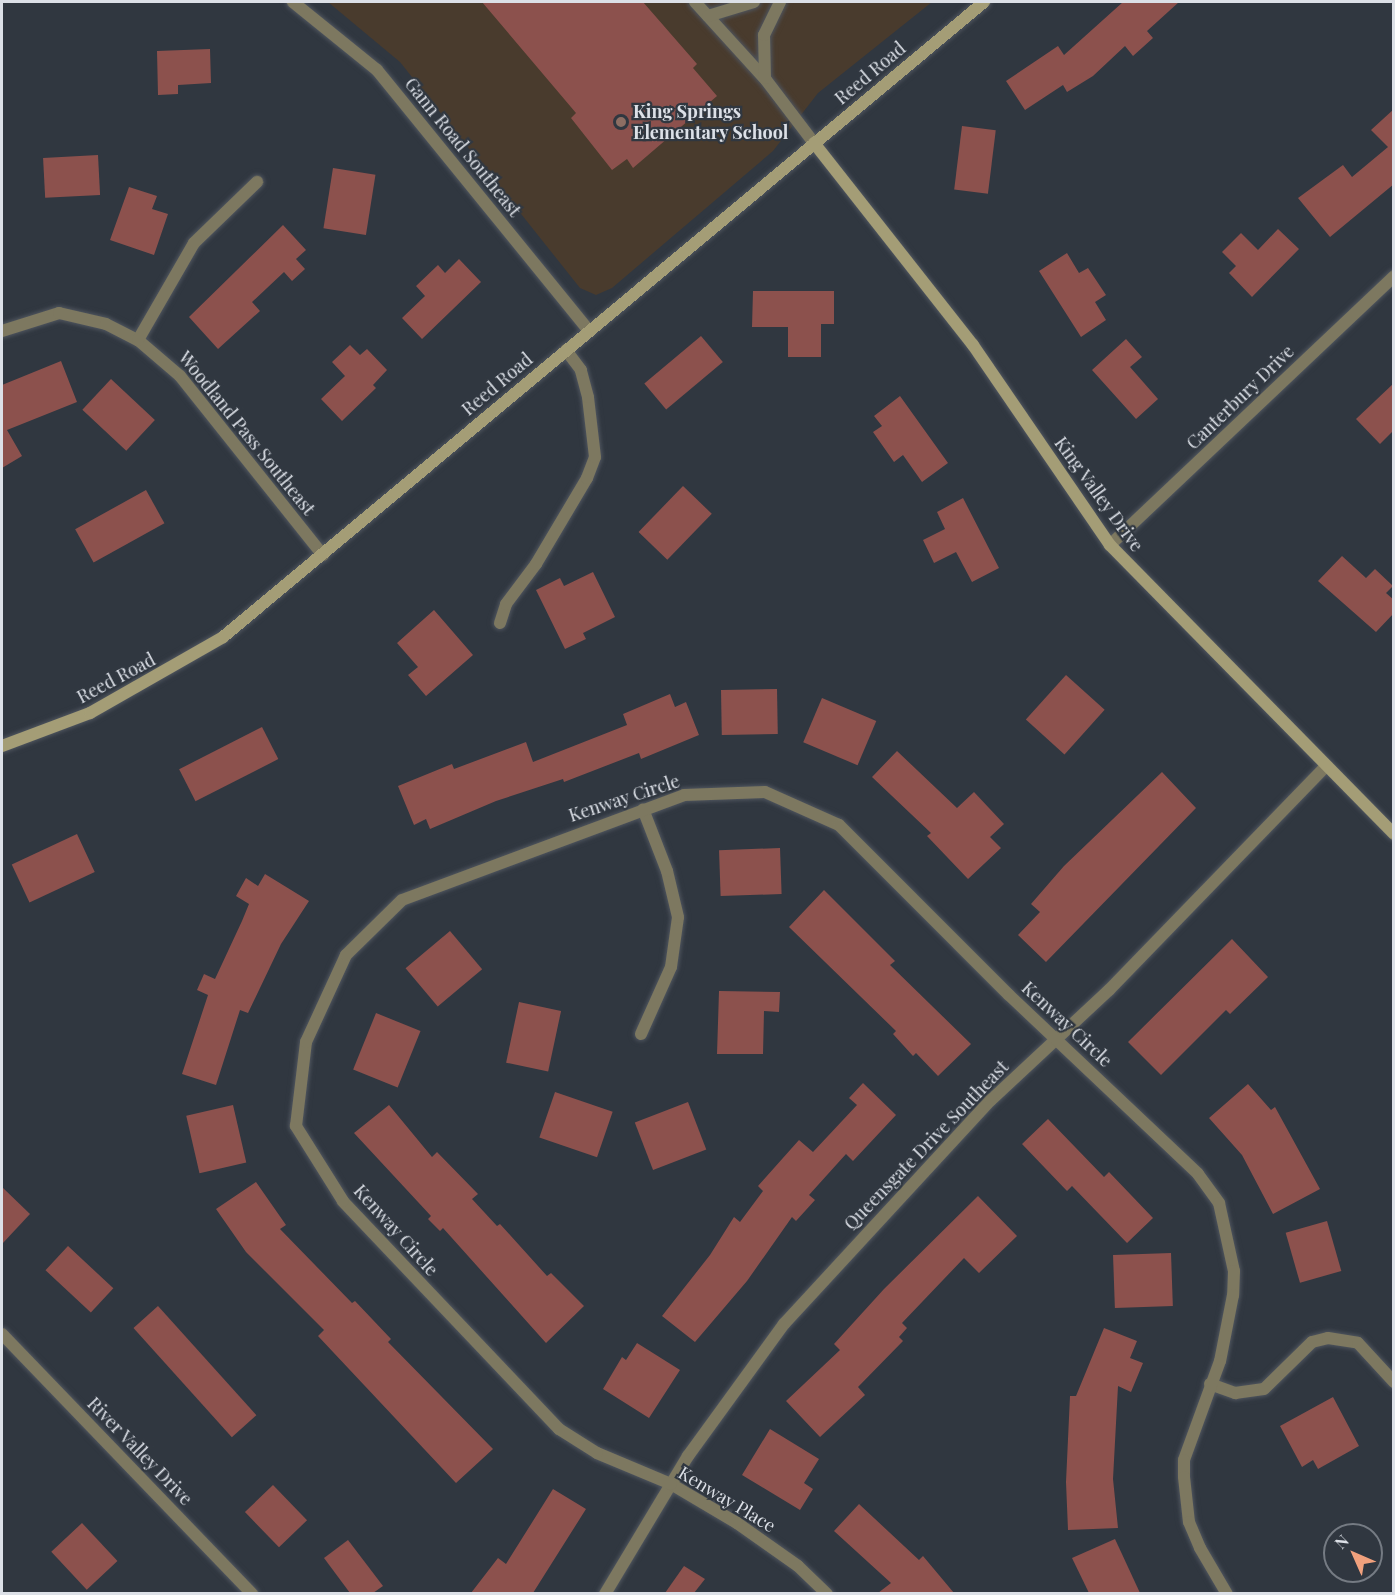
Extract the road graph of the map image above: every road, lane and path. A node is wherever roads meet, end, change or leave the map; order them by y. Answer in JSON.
{"nodes":[{"id":1,"x":293,"y":2,"type":"edge"},
{"id":2,"x":695,"y":2,"type":"edge"},
{"id":3,"x":754,"y":2,"type":"edge"},
{"id":4,"x":780,"y":2,"type":"edge"},
{"id":5,"x":984,"y":2,"type":"edge"},
{"id":6,"x":708,"y":16,"type":"junction"},
{"id":7,"x":766,"y":80,"type":"junction"},
{"id":8,"x":814,"y":143,"type":"junction"},
{"id":9,"x":257,"y":182,"type":"dead end"},
{"id":10,"x":1394,"y":276,"type":"edge"},
{"id":11,"x":2,"y":331,"type":"edge"},
{"id":12,"x":589,"y":331,"type":"junction"},
{"id":13,"x":138,"y":340,"type":"junction"},
{"id":14,"x":566,"y":350,"type":"junction"},
{"id":15,"x":1110,"y":545,"type":"junction"},
{"id":16,"x":323,"y":555,"type":"junction"},
{"id":17,"x":500,"y":623,"type":"dead end"},
{"id":18,"x":2,"y":746,"type":"edge"},
{"id":19,"x":1326,"y":766,"type":"junction"},
{"id":20,"x":643,"y":809,"type":"junction"},
{"id":21,"x":1394,"y":834,"type":"edge"},
{"id":22,"x":641,"y":1034,"type":"dead end"},
{"id":23,"x":1058,"y":1039,"type":"junction"},
{"id":24,"x":2,"y":1334,"type":"edge"},
{"id":25,"x":1394,"y":1382,"type":"edge"},
{"id":26,"x":1210,"y":1384,"type":"junction"},
{"id":27,"x":597,"y":1453,"type":"joint"},
{"id":28,"x":671,"y":1484,"type":"junction"},
{"id":29,"x":252,"y":1593,"type":"edge"},
{"id":30,"x":604,"y":1593,"type":"edge"},
{"id":31,"x":827,"y":1593,"type":"edge"},
{"id":32,"x":1227,"y":1593,"type":"edge"}],
"edges":[{"from":1,"to":12,"type":"street","name":"Gann Road Southeast"},
{"from":2,"to":6,"type":"street"},
{"from":3,"to":6,"type":"street"},
{"from":4,"to":7,"type":"street"},
{"from":5,"to":8,"type":"street","name":"Reed Road"},
{"from":6,"to":7,"type":"street"},
{"from":7,"to":8,"type":"street"},
{"from":8,"to":12,"type":"street","name":"Reed Road"},
{"from":8,"to":15,"type":"street","name":"King Valley Drive"},
{"from":9,"to":13,"type":"street"},
{"from":10,"to":15,"type":"street","name":"Canterbury Drive"},
{"from":11,"to":13,"type":"street","name":"Woodland Pass Southeast"},
{"from":12,"to":14,"type":"street","name":"Reed Road"},
{"from":13,"to":16,"type":"street","name":"Woodland Pass Southeast"},
{"from":14,"to":16,"type":"street","name":"Reed Road"},
{"from":14,"to":17,"type":"street"},
{"from":15,"to":19,"type":"street","name":"King Valley Drive"},
{"from":16,"to":18,"type":"street","name":"Reed Road"},
{"from":19,"to":21,"type":"street","name":"King Valley Drive"},
{"from":19,"to":23,"type":"street","name":"Queensgate Drive Southeast"},
{"from":20,"to":22,"type":"street"},
{"from":20,"to":23,"type":"street","name":"Kenway Circle"},
{"from":20,"to":27,"type":"street","name":"Kenway Circle"},
{"from":23,"to":26,"type":"street","name":"Kenway Circle"},
{"from":23,"to":28,"type":"street","name":"Queensgate Drive Southeast"},
{"from":24,"to":29,"type":"street","name":"River Valley Drive"},
{"from":25,"to":26,"type":"street"},
{"from":26,"to":32,"type":"street","name":"Kenway Circle"},
{"from":27,"to":28,"type":"street","name":"Kenway Place"},
{"from":28,"to":30,"type":"street","name":"Queensgate Drive Southeast"},
{"from":28,"to":31,"type":"street","name":"Kenway Place"}]}
